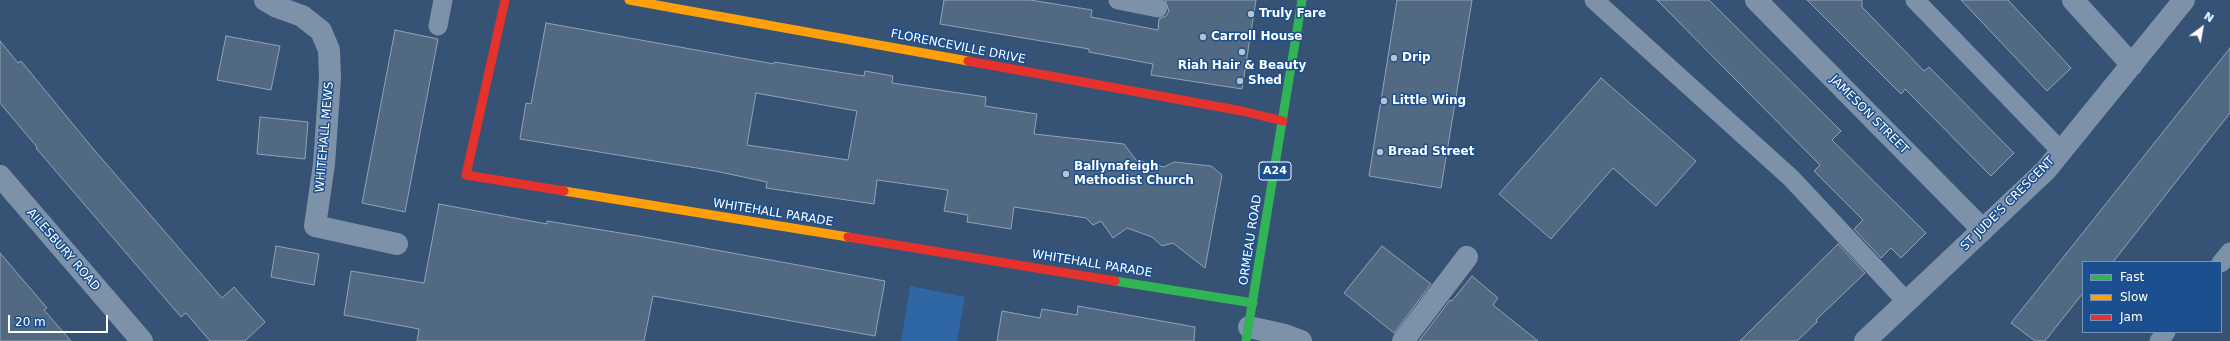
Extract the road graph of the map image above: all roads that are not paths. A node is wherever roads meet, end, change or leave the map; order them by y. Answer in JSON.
{"nodes":[{"id":1,"x":265,"y":0,"type":"edge"},
{"id":2,"x":443,"y":0,"type":"edge"},
{"id":3,"x":505,"y":0,"type":"edge"},
{"id":4,"x":628,"y":0,"type":"edge"},
{"id":5,"x":1118,"y":0,"type":"edge"},
{"id":6,"x":1302,"y":0,"type":"edge"},
{"id":7,"x":1594,"y":0,"type":"edge"},
{"id":8,"x":1756,"y":0,"type":"edge"},
{"id":9,"x":1914,"y":0,"type":"edge"},
{"id":10,"x":2073,"y":0,"type":"edge"},
{"id":11,"x":2184,"y":0,"type":"edge"},
{"id":12,"x":1158,"y":8,"type":"dead end"},
{"id":13,"x":438,"y":26,"type":"dead end"},
{"id":14,"x":2132,"y":65,"type":"junction"},
{"id":15,"x":1283,"y":121,"type":"junction"},
{"id":16,"x":2061,"y":151,"type":"junction"},
{"id":17,"x":0,"y":176,"type":"edge"},
{"id":18,"x":1983,"y":230,"type":"junction"},
{"id":19,"x":397,"y":244,"type":"dead end"},
{"id":20,"x":2230,"y":252,"type":"edge"},
{"id":21,"x":1467,"y":257,"type":"dead end"},
{"id":22,"x":2222,"y":262,"type":"edge"},
{"id":23,"x":1907,"y":302,"type":"junction"},
{"id":24,"x":1253,"y":303,"type":"junction"},
{"id":25,"x":2165,"y":333,"type":"edge"},
{"id":26,"x":1248,"y":334,"type":"edge"},
{"id":27,"x":142,"y":341,"type":"edge"},
{"id":28,"x":1301,"y":341,"type":"edge"},
{"id":29,"x":1403,"y":341,"type":"edge"},
{"id":30,"x":1865,"y":341,"type":"edge"},
{"id":31,"x":2159,"y":341,"type":"edge"}],
"edges":[{"from":1,"to":19,"type":"street","name":"WHITEHALL MEWS"},
{"from":2,"to":13,"type":"lane"},
{"from":3,"to":24,"type":"street","name":"WHITEHALL PARADE"},
{"from":4,"to":15,"type":"street","name":"FLORENCEVILLE DRIVE"},
{"from":5,"to":12,"type":"lane"},
{"from":6,"to":15,"type":"street","name":"ORMEAU ROAD","number":"A24"},
{"from":7,"to":23,"type":"lane"},
{"from":8,"to":18,"type":"street","name":"JAMESON STREET"},
{"from":9,"to":16,"type":"lane"},
{"from":10,"to":14,"type":"street"},
{"from":11,"to":14,"type":"street","name":"ST JUDE'S CRESCENT"},
{"from":14,"to":16,"type":"street","name":"ST JUDE'S CRESCENT"},
{"from":15,"to":24,"type":"street","name":"ORMEAU ROAD","number":"A24"},
{"from":16,"to":18,"type":"street","name":"ST JUDE'S CRESCENT"},
{"from":17,"to":27,"type":"street","name":"AILESBURY ROAD"},
{"from":18,"to":23,"type":"street","name":"ST JUDE'S CRESCENT"},
{"from":20,"to":22,"type":"lane"},
{"from":21,"to":29,"type":"street"},
{"from":23,"to":30,"type":"street","name":"ST JUDE'S CRESCENT"},
{"from":24,"to":26,"type":"street","name":"ORMEAU ROAD","number":"A24"},
{"from":25,"to":31,"type":"lane"},
{"from":26,"to":28,"type":"street"}]}
